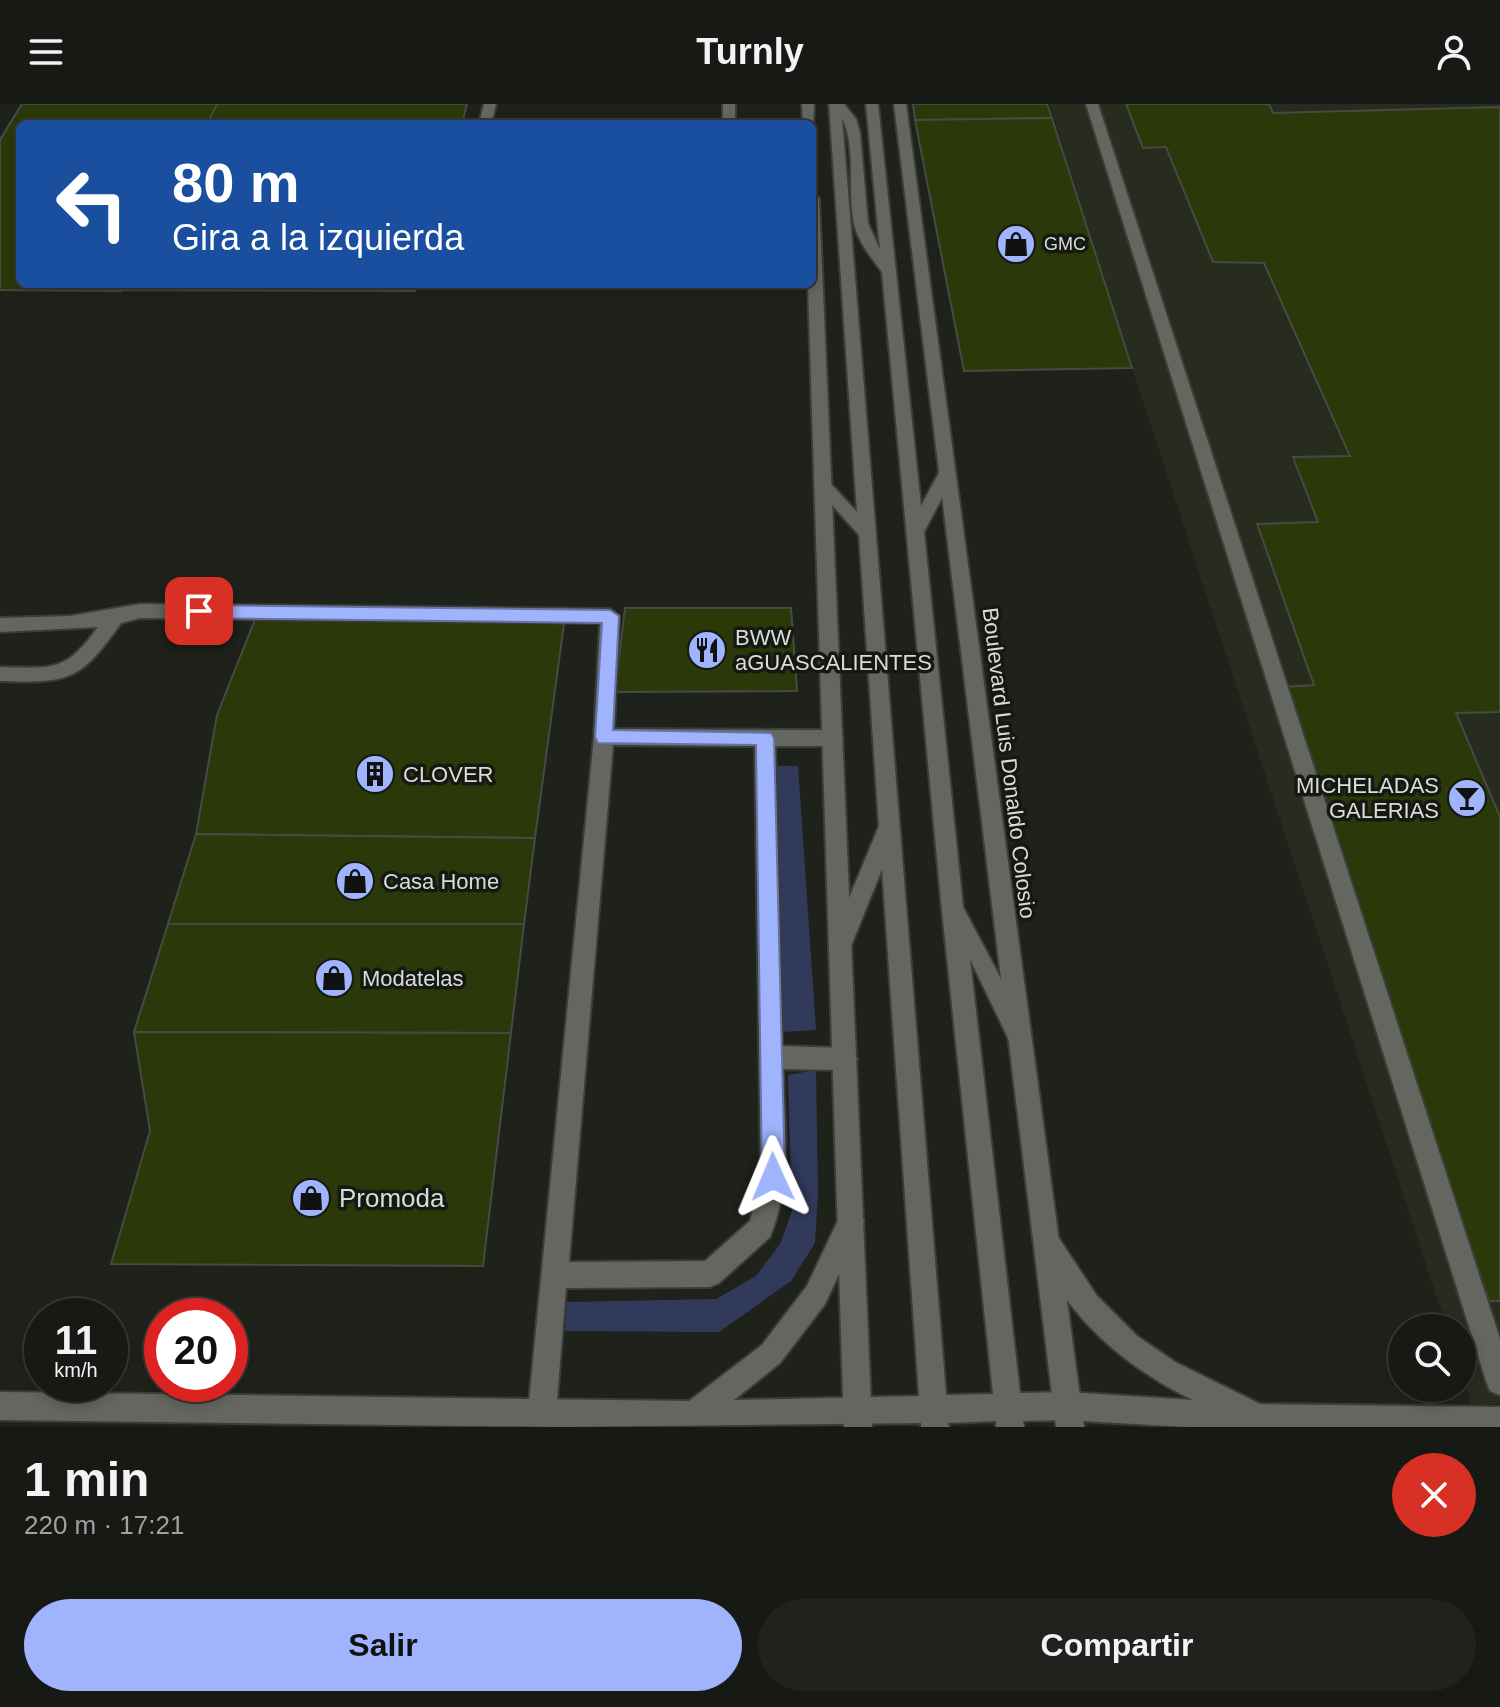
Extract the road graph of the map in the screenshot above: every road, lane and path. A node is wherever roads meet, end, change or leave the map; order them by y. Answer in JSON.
{"nodes":[{"id":1,"x":836,"y":104,"type":"edge"},
{"id":2,"x":872,"y":104,"type":"edge"},
{"id":3,"x":900,"y":104,"type":"edge"},
{"id":4,"x":1092,"y":104,"type":"edge"},
{"id":5,"x":889,"y":272,"type":"junction"},
{"id":6,"x":815,"y":288,"type":"edge"},
{"id":7,"x":947,"y":473,"type":"junction"},
{"id":8,"x":823,"y":486,"type":"junction"},
{"id":9,"x":915,"y":532,"type":"junction"},
{"id":10,"x":868,"y":534,"type":"junction"},
{"id":11,"x":114,"y":618,"type":"junction"},
{"id":12,"x":0,"y":625,"type":"edge"},
{"id":13,"x":0,"y":674,"type":"edge"},
{"id":14,"x":604,"y":737,"type":"junction"},
{"id":15,"x":765,"y":738,"type":"junction"},
{"id":16,"x":833,"y":738,"type":"junction"},
{"id":17,"x":890,"y":826,"type":"junction"},
{"id":18,"x":952,"y":901,"type":"junction"},
{"id":19,"x":841,"y":944,"type":"junction"},
{"id":20,"x":1019,"y":1036,"type":"junction"},
{"id":21,"x":771,"y":1057,"type":"junction"},
{"id":22,"x":845,"y":1059,"type":"junction"},
{"id":23,"x":851,"y":1221,"type":"junction"},
{"id":24,"x":1049,"y":1246,"type":"junction"},
{"id":25,"x":555,"y":1275,"type":"junction"},
{"id":26,"x":1500,"y":1381,"type":"edge"},
{"id":27,"x":0,"y":1406,"type":"edge"},
{"id":28,"x":542,"y":1412,"type":"junction"},
{"id":29,"x":694,"y":1415,"type":"junction"},
{"id":30,"x":1068,"y":1417,"type":"edge"},
{"id":31,"x":1009,"y":1418,"type":"edge"},
{"id":32,"x":1264,"y":1418,"type":"junction"},
{"id":33,"x":858,"y":1419,"type":"edge"},
{"id":34,"x":934,"y":1419,"type":"edge"},
{"id":35,"x":1500,"y":1421,"type":"edge"}],
"edges":[{"from":1,"to":5,"type":"main road"},
{"from":1,"to":10,"type":"main road"},
{"from":2,"to":5,"type":"main road"},
{"from":3,"to":7,"type":"main road","name":"Boulevard Luis Donaldo Colosio"},
{"from":4,"to":26,"type":"main road"},
{"from":5,"to":9,"type":"main road"},
{"from":6,"to":8,"type":"main road"},
{"from":7,"to":9,"type":"main road"},
{"from":7,"to":20,"type":"main road","name":"Boulevard Luis Donaldo Colosio"},
{"from":8,"to":10,"type":"main road"},
{"from":8,"to":16,"type":"main road"},
{"from":9,"to":18,"type":"main road"},
{"from":10,"to":17,"type":"main road"},
{"from":11,"to":12,"type":"main road"},
{"from":11,"to":13,"type":"main road"},
{"from":11,"to":14,"type":"main road"},
{"from":14,"to":15,"type":"main road"},
{"from":14,"to":25,"type":"main road"},
{"from":15,"to":16,"type":"main road"},
{"from":15,"to":21,"type":"main road"},
{"from":16,"to":19,"type":"main road"},
{"from":17,"to":19,"type":"main road"},
{"from":17,"to":34,"type":"main road"},
{"from":18,"to":20,"type":"main road"},
{"from":18,"to":31,"type":"main road"},
{"from":19,"to":22,"type":"main road"},
{"from":20,"to":24,"type":"main road","name":"Boulevard Luis Donaldo Colosio"},
{"from":21,"to":22,"type":"main road"},
{"from":21,"to":25,"type":"main road"},
{"from":22,"to":23,"type":"main road"},
{"from":23,"to":29,"type":"main road"},
{"from":23,"to":33,"type":"main road"},
{"from":24,"to":30,"type":"main road","name":"Boulevard Luis Donaldo Colosio"},
{"from":24,"to":32,"type":"main road"},
{"from":25,"to":28,"type":"main road"},
{"from":27,"to":28,"type":"main road"},
{"from":28,"to":29,"type":"main road"},
{"from":29,"to":33,"type":"main road"},
{"from":30,"to":31,"type":"main road"},
{"from":30,"to":32,"type":"main road"},
{"from":31,"to":34,"type":"main road"},
{"from":32,"to":35,"type":"main road"},
{"from":33,"to":34,"type":"main road"}]}
